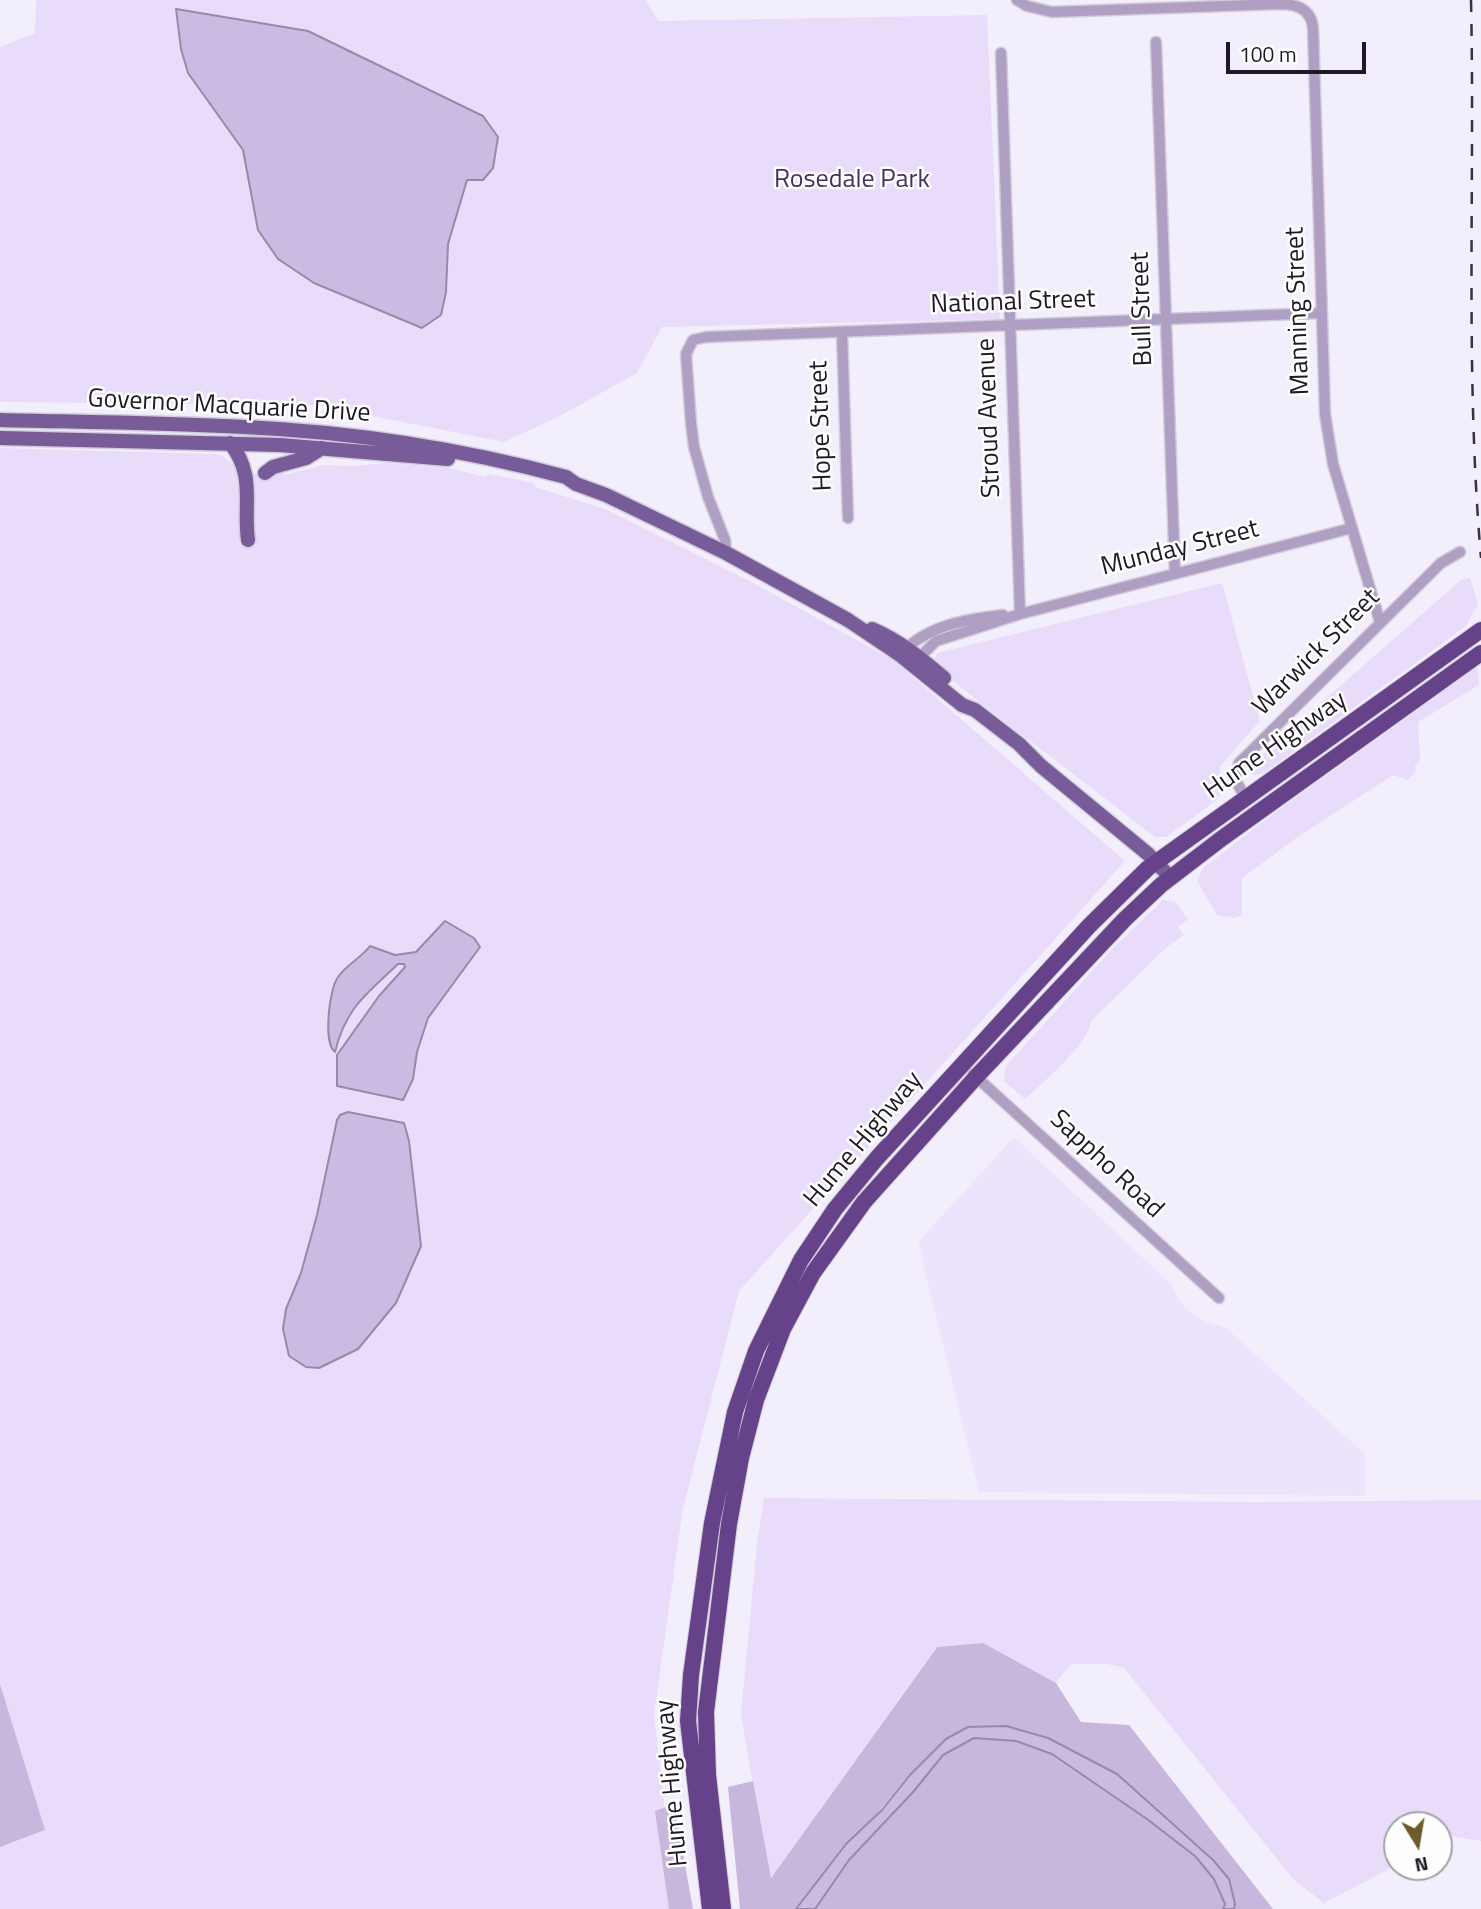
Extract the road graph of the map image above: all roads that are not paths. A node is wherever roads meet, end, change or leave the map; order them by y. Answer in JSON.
{"nodes":[{"id":1,"x":1017,"y":0,"type":"edge"},
{"id":2,"x":1156,"y":42,"type":"dead end"},
{"id":3,"x":1001,"y":52,"type":"dead end"},
{"id":4,"x":1321,"y":313,"type":"junction"},
{"id":5,"x":1166,"y":320,"type":"junction"},
{"id":6,"x":1010,"y":325,"type":"junction"},
{"id":7,"x":842,"y":332,"type":"junction"},
{"id":8,"x":0,"y":421,"type":"edge"},
{"id":9,"x":0,"y":438,"type":"edge"},
{"id":10,"x":230,"y":443,"type":"junction"},
{"id":11,"x":322,"y":448,"type":"junction"},
{"id":12,"x":265,"y":473,"type":"dead end"},
{"id":13,"x":576,"y":484,"type":"junction"},
{"id":14,"x":848,"y":519,"type":"dead end"},
{"id":15,"x":1352,"y":528,"type":"junction"},
{"id":16,"x":248,"y":540,"type":"dead end"},
{"id":17,"x":1460,"y":552,"type":"dead end"},
{"id":18,"x":726,"y":553,"type":"junction"},
{"id":19,"x":1175,"y":574,"type":"junction"},
{"id":20,"x":1020,"y":614,"type":"junction"},
{"id":21,"x":1380,"y":622,"type":"junction"},
{"id":22,"x":1481,"y":630,"type":"edge"},
{"id":23,"x":903,"y":651,"type":"junction"},
{"id":24,"x":1481,"y":653,"type":"edge"},
{"id":25,"x":916,"y":661,"type":"junction"},
{"id":26,"x":1246,"y":799,"type":"junction"},
{"id":27,"x":1155,"y":862,"type":"junction"},
{"id":28,"x":1170,"y":877,"type":"junction"},
{"id":29,"x":962,"y":1064,"type":"junction"},
{"id":30,"x":976,"y":1077,"type":"junction"},
{"id":31,"x":1219,"y":1298,"type":"dead end"},
{"id":32,"x":712,"y":1523,"type":"junction"},
{"id":33,"x":729,"y":1524,"type":"junction"},
{"id":34,"x":710,"y":1909,"type":"edge"},
{"id":35,"x":723,"y":1909,"type":"edge"}],
"edges":[{"from":1,"to":4,"type":"street","name":"Manning Street"},
{"from":2,"to":5,"type":"street","name":"Bull Street"},
{"from":3,"to":6,"type":"street","name":"Stroud Avenue"},
{"from":4,"to":5,"type":"street","name":"National Street"},
{"from":4,"to":15,"type":"street","name":"Manning Street"},
{"from":5,"to":6,"type":"street","name":"National Street"},
{"from":5,"to":19,"type":"street","name":"Bull Street"},
{"from":6,"to":7,"type":"street","name":"National Street"},
{"from":6,"to":20,"type":"street","name":"Stroud Avenue"},
{"from":7,"to":14,"type":"street","name":"Hope Street"},
{"from":7,"to":18,"type":"street","name":"National Street"},
{"from":8,"to":13,"type":"main road","name":"Governor Macquarie Drive"},
{"from":9,"to":10,"type":"main road","name":"Governor Macquarie Drive"},
{"from":10,"to":11,"type":"main road","name":"Governor Macquarie Drive"},
{"from":10,"to":16,"type":"main road"},
{"from":11,"to":12,"type":"main road"},
{"from":11,"to":13,"type":"main road","name":"Governor Macquarie Drive"},
{"from":13,"to":18,"type":"main road","name":"Governor Macquarie Drive"},
{"from":15,"to":19,"type":"street","name":"Munday Street"},
{"from":15,"to":21,"type":"street","name":"Manning Street"},
{"from":17,"to":21,"type":"street","name":"Warwick Street"},
{"from":18,"to":23,"type":"main road","name":"Governor Macquarie Drive"},
{"from":19,"to":20,"type":"street","name":"Munday Street"},
{"from":20,"to":23,"type":"street","name":"Munday Street"},
{"from":20,"to":25,"type":"street","name":"Munday Street"},
{"from":21,"to":26,"type":"street","name":"Warwick Street"},
{"from":22,"to":26,"type":"highway","name":"Hume Highway"},
{"from":23,"to":25,"type":"main road","name":"Governor Macquarie Drive"},
{"from":24,"to":28,"type":"highway","name":"Hume Highway"},
{"from":25,"to":27,"type":"main road","name":"Governor Macquarie Drive"},
{"from":26,"to":27,"type":"highway","name":"Hume Highway"},
{"from":27,"to":28,"type":"main road","name":"Governor Macquarie Drive"},
{"from":27,"to":29,"type":"highway","name":"Hume Highway"},
{"from":28,"to":30,"type":"highway","name":"Hume Highway"},
{"from":29,"to":30,"type":"street","name":"Sappho Road"},
{"from":29,"to":32,"type":"highway","name":"Hume Highway"},
{"from":30,"to":31,"type":"street","name":"Sappho Road"},
{"from":30,"to":33,"type":"highway","name":"Hume Highway"},
{"from":32,"to":33,"type":"highway"},
{"from":32,"to":34,"type":"highway","name":"Hume Highway"},
{"from":33,"to":35,"type":"highway","name":"Hume Highway"}]}
